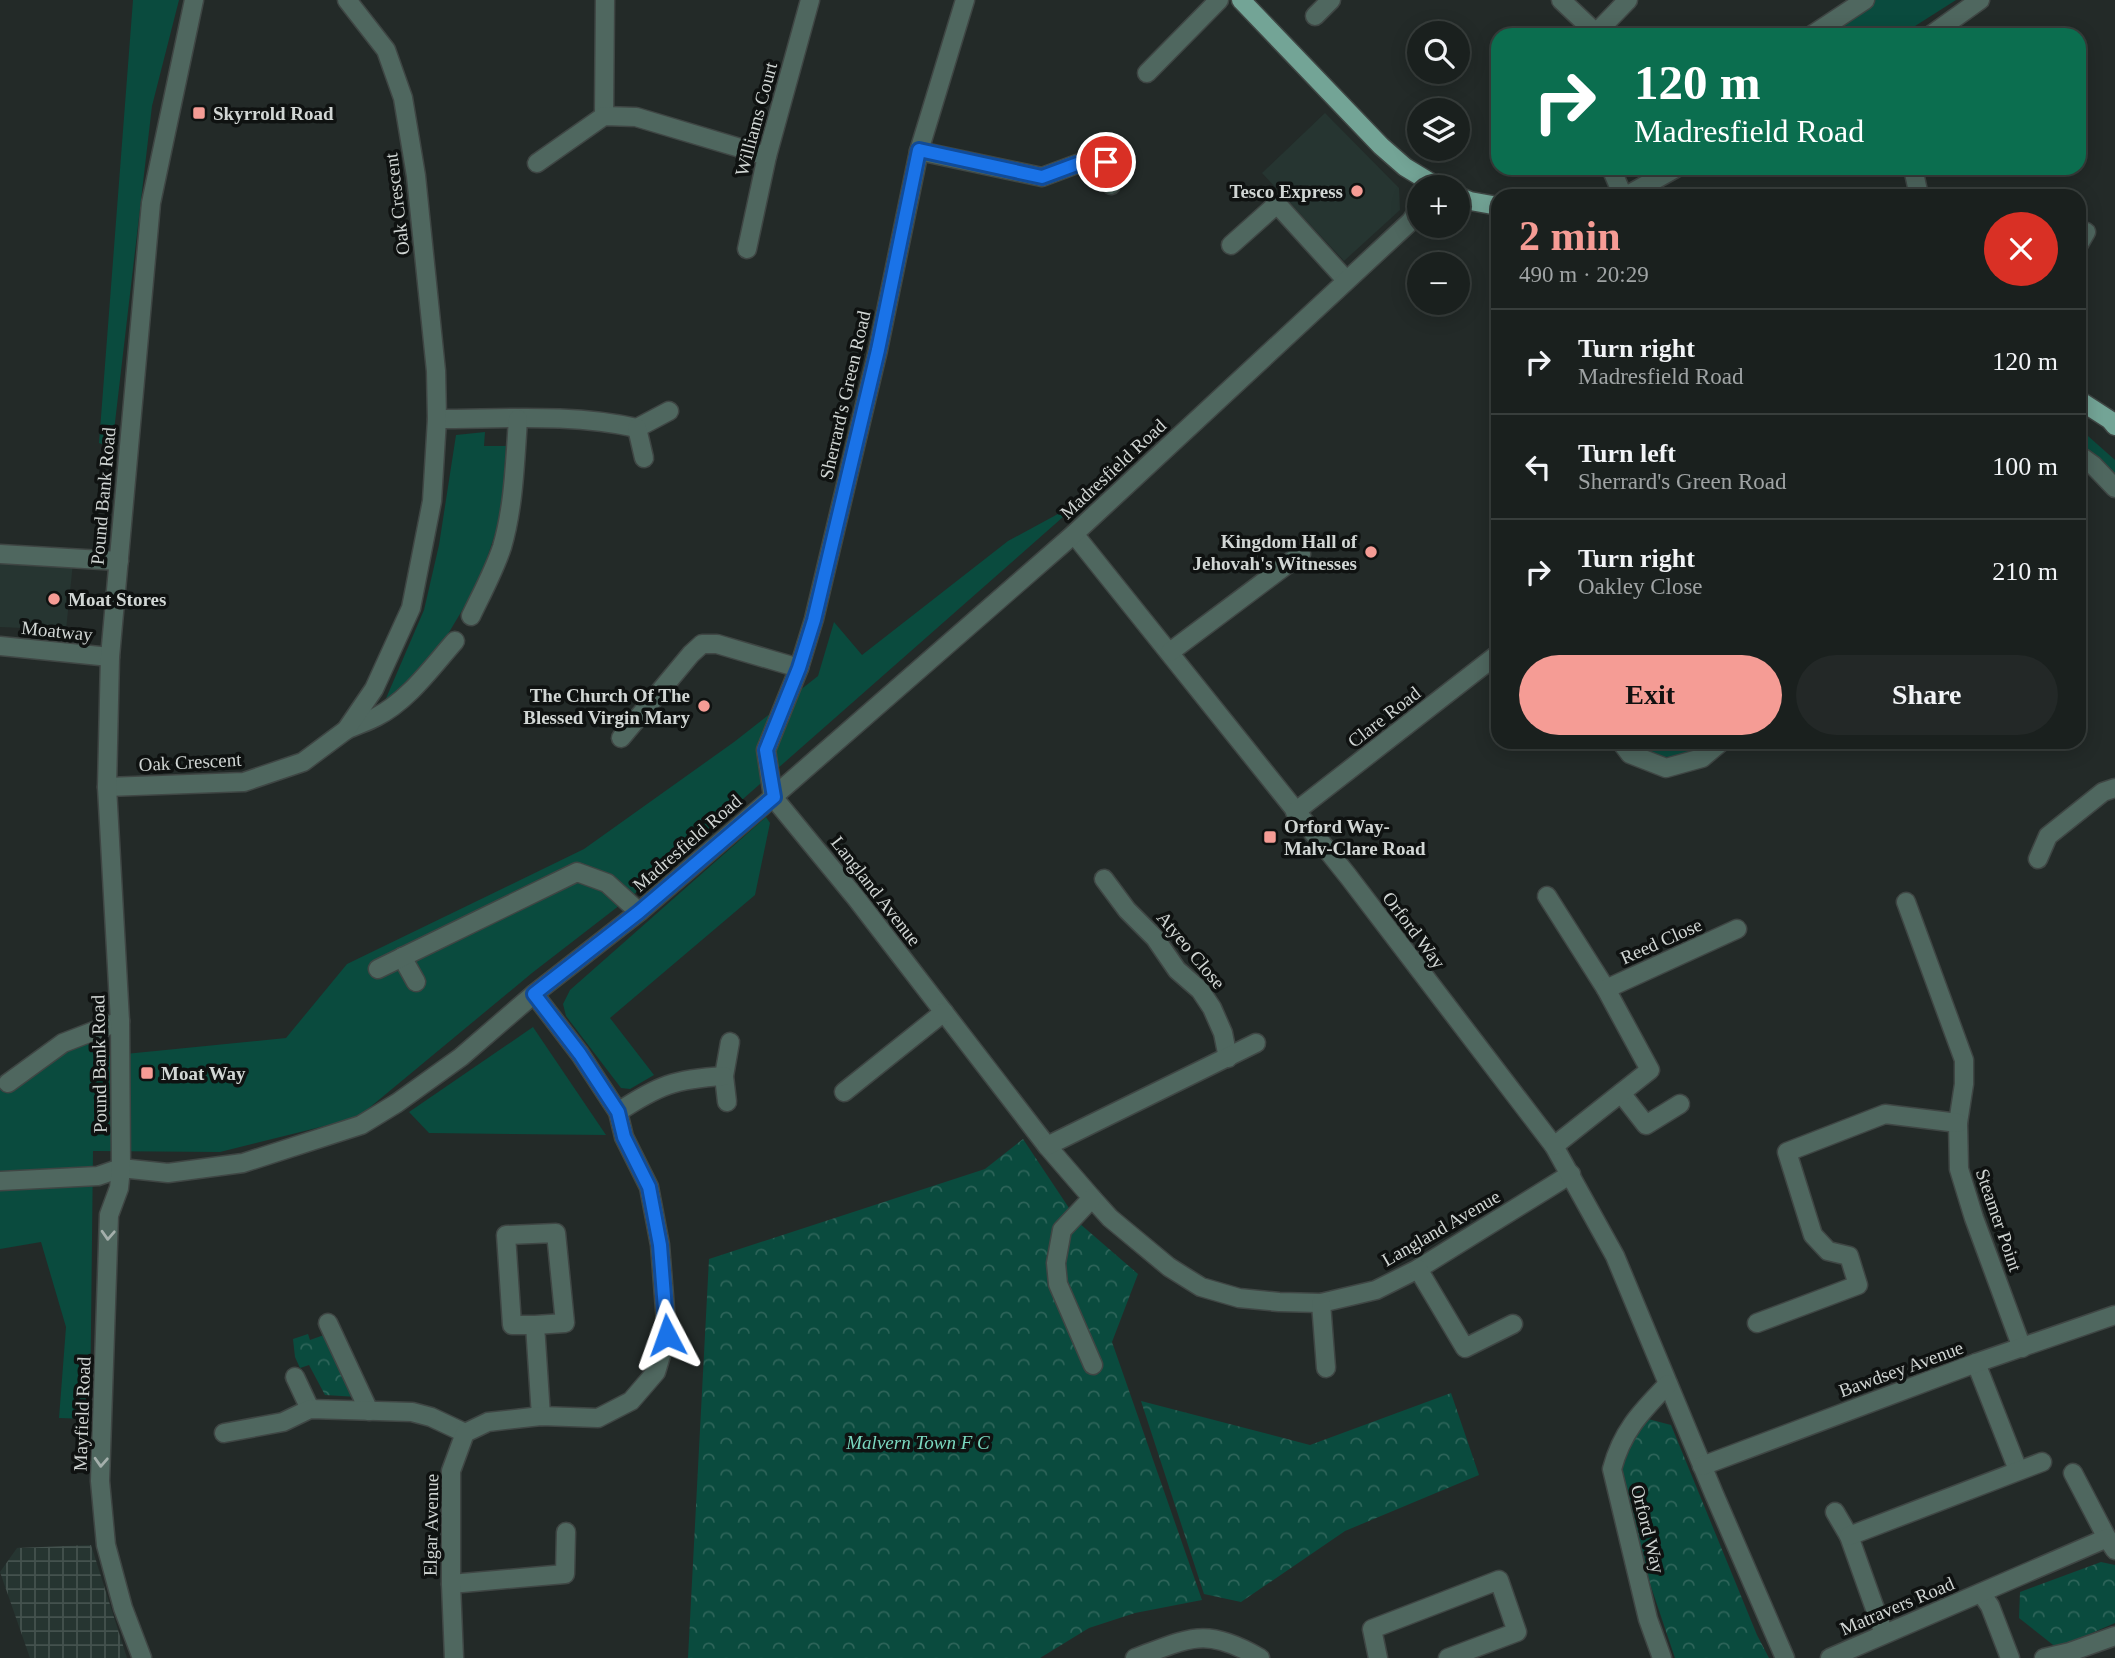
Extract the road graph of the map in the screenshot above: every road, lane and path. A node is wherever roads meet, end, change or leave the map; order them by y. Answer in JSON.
{"nodes":[{"id":1,"x":194,"y":0,"type":"edge"},
{"id":2,"x":347,"y":0,"type":"edge"},
{"id":3,"x":605,"y":0,"type":"edge"},
{"id":4,"x":810,"y":0,"type":"edge"},
{"id":5,"x":965,"y":0,"type":"edge"},
{"id":6,"x":1219,"y":0,"type":"edge"},
{"id":7,"x":1241,"y":0,"type":"edge"},
{"id":8,"x":1331,"y":0,"type":"edge"},
{"id":9,"x":1561,"y":0,"type":"edge"},
{"id":10,"x":1628,"y":0,"type":"edge"},
{"id":11,"x":1865,"y":0,"type":"edge"},
{"id":12,"x":1980,"y":0,"type":"edge"},
{"id":13,"x":1315,"y":16,"type":"dead end"},
{"id":14,"x":1590,"y":28,"type":"edge"},
{"id":15,"x":1602,"y":28,"type":"edge"},
{"id":16,"x":1823,"y":28,"type":"edge"},
{"id":17,"x":1941,"y":28,"type":"edge"},
{"id":18,"x":1147,"y":74,"type":"dead end"},
{"id":19,"x":604,"y":116,"type":"junction"},
{"id":20,"x":919,"y":150,"type":"junction"},
{"id":21,"x":767,"y":156,"type":"junction"},
{"id":22,"x":537,"y":163,"type":"dead end"},
{"id":23,"x":1417,"y":175,"type":"edge"},
{"id":24,"x":1663,"y":175,"type":"edge"},
{"id":25,"x":1111,"y":184,"type":"dead end"},
{"id":26,"x":1637,"y":189,"type":"edge"},
{"id":27,"x":1470,"y":201,"type":"edge"},
{"id":28,"x":1491,"y":205,"type":"edge"},
{"id":29,"x":1407,"y":224,"type":"edge"},
{"id":30,"x":1231,"y":245,"type":"dead end"},
{"id":31,"x":747,"y":250,"type":"dead end"},
{"id":32,"x":1346,"y":280,"type":"junction"},
{"id":33,"x":2086,"y":405,"type":"edge"},
{"id":34,"x":669,"y":411,"type":"dead end"},
{"id":35,"x":437,"y":419,"type":"junction"},
{"id":36,"x":518,"y":419,"type":"junction"},
{"id":37,"x":2115,"y":426,"type":"edge"},
{"id":38,"x":637,"y":428,"type":"junction"},
{"id":39,"x":644,"y":458,"type":"dead end"},
{"id":40,"x":2086,"y":460,"type":"edge"},
{"id":41,"x":2115,"y":488,"type":"edge"},
{"id":42,"x":1074,"y":534,"type":"junction"},
{"id":43,"x":0,"y":554,"type":"edge"},
{"id":44,"x":1301,"y":554,"type":"dead end"},
{"id":45,"x":119,"y":561,"type":"junction"},
{"id":46,"x":471,"y":616,"type":"dead end"},
{"id":47,"x":455,"y":641,"type":"dead end"},
{"id":48,"x":0,"y":646,"type":"edge"},
{"id":49,"x":1170,"y":652,"type":"junction"},
{"id":50,"x":110,"y":657,"type":"junction"},
{"id":51,"x":1491,"y":659,"type":"edge"},
{"id":52,"x":799,"y":668,"type":"junction"},
{"id":53,"x":346,"y":730,"type":"junction"},
{"id":54,"x":621,"y":738,"type":"dead end"},
{"id":55,"x":1626,"y":749,"type":"edge"},
{"id":56,"x":1713,"y":749,"type":"edge"},
{"id":57,"x":107,"y":788,"type":"junction"},
{"id":58,"x":2115,"y":788,"type":"edge"},
{"id":59,"x":774,"y":797,"type":"junction"},
{"id":60,"x":1295,"y":813,"type":"junction"},
{"id":61,"x":2038,"y":859,"type":"dead end"},
{"id":62,"x":1104,"y":879,"type":"dead end"},
{"id":63,"x":1547,"y":896,"type":"dead end"},
{"id":64,"x":1906,"y":902,"type":"dead end"},
{"id":65,"x":639,"y":912,"type":"junction"},
{"id":66,"x":1737,"y":929,"type":"dead end"},
{"id":67,"x":402,"y":957,"type":"junction"},
{"id":68,"x":378,"y":969,"type":"dead end"},
{"id":69,"x":416,"y":982,"type":"dead end"},
{"id":70,"x":1606,"y":989,"type":"junction"},
{"id":71,"x":534,"y":994,"type":"junction"},
{"id":72,"x":944,"y":1012,"type":"junction"},
{"id":73,"x":120,"y":1021,"type":"junction"},
{"id":74,"x":730,"y":1042,"type":"dead end"},
{"id":75,"x":1256,"y":1043,"type":"dead end"},
{"id":76,"x":1228,"y":1058,"type":"junction"},
{"id":77,"x":724,"y":1076,"type":"junction"},
{"id":78,"x":8,"y":1083,"type":"dead end"},
{"id":79,"x":844,"y":1092,"type":"dead end"},
{"id":80,"x":1621,"y":1093,"type":"junction"},
{"id":81,"x":727,"y":1102,"type":"dead end"},
{"id":82,"x":1680,"y":1104,"type":"dead end"},
{"id":83,"x":618,"y":1112,"type":"junction"},
{"id":84,"x":1958,"y":1123,"type":"junction"},
{"id":85,"x":1047,"y":1146,"type":"junction"},
{"id":86,"x":1554,"y":1146,"type":"junction"},
{"id":87,"x":121,"y":1168,"type":"junction"},
{"id":88,"x":1571,"y":1174,"type":"junction"},
{"id":89,"x":0,"y":1181,"type":"edge"},
{"id":90,"x":1092,"y":1198,"type":"junction"},
{"id":91,"x":1418,"y":1269,"type":"junction"},
{"id":92,"x":1321,"y":1303,"type":"junction"},
{"id":93,"x":2115,"y":1315,"type":"edge"},
{"id":94,"x":328,"y":1323,"type":"dead end"},
{"id":95,"x":1757,"y":1323,"type":"dead end"},
{"id":96,"x":1513,"y":1324,"type":"dead end"},
{"id":97,"x":535,"y":1325,"type":"junction"},
{"id":98,"x":2022,"y":1348,"type":"junction"},
{"id":99,"x":1976,"y":1363,"type":"junction"},
{"id":100,"x":1093,"y":1365,"type":"dead end"},
{"id":101,"x":1326,"y":1368,"type":"dead end"},
{"id":102,"x":295,"y":1377,"type":"dead end"},
{"id":103,"x":1668,"y":1384,"type":"junction"},
{"id":104,"x":310,"y":1409,"type":"junction"},
{"id":105,"x":369,"y":1410,"type":"junction"},
{"id":106,"x":541,"y":1416,"type":"junction"},
{"id":107,"x":224,"y":1433,"type":"dead end"},
{"id":108,"x":465,"y":1433,"type":"junction"},
{"id":109,"x":2042,"y":1462,"type":"dead end"},
{"id":110,"x":1702,"y":1466,"type":"junction"},
{"id":111,"x":2018,"y":1470,"type":"junction"},
{"id":112,"x":2073,"y":1472,"type":"dead end"},
{"id":113,"x":1835,"y":1512,"type":"dead end"},
{"id":114,"x":566,"y":1532,"type":"dead end"},
{"id":115,"x":1849,"y":1536,"type":"junction"},
{"id":116,"x":2111,"y":1544,"type":"edge"},
{"id":117,"x":451,"y":1584,"type":"junction"},
{"id":118,"x":1981,"y":1593,"type":"junction"},
{"id":119,"x":1884,"y":1634,"type":"junction"},
{"id":120,"x":2115,"y":1636,"type":"edge"},
{"id":121,"x":1374,"y":1657,"type":"edge"},
{"id":122,"x":142,"y":1658,"type":"edge"},
{"id":123,"x":454,"y":1658,"type":"edge"},
{"id":124,"x":1135,"y":1658,"type":"edge"},
{"id":125,"x":1260,"y":1658,"type":"edge"},
{"id":126,"x":1448,"y":1658,"type":"edge"},
{"id":127,"x":1662,"y":1658,"type":"edge"},
{"id":128,"x":1785,"y":1658,"type":"edge"},
{"id":129,"x":1830,"y":1658,"type":"edge"},
{"id":130,"x":2010,"y":1658,"type":"edge"},
{"id":131,"x":2044,"y":1658,"type":"edge"}],
"edges":[{"from":1,"to":45,"type":"street","name":"Pound Bank Road"},
{"from":2,"to":35,"type":"street","name":"Oak Crescent"},
{"from":3,"to":19,"type":"street"},
{"from":4,"to":21,"type":"street","name":"Williams Court"},
{"from":5,"to":20,"type":"street","name":"Sherrard's Green Road"},
{"from":6,"to":18,"type":"street"},
{"from":7,"to":23,"type":"main road"},
{"from":8,"to":13,"type":"street"},
{"from":9,"to":14,"type":"street"},
{"from":10,"to":15,"type":"street"},
{"from":11,"to":16,"type":"street"},
{"from":12,"to":17,"type":"street"},
{"from":19,"to":21,"type":"street"},
{"from":19,"to":22,"type":"street"},
{"from":20,"to":25,"type":"street"},
{"from":20,"to":52,"type":"street","name":"Sherrard's Green Road"},
{"from":21,"to":31,"type":"street","name":"Williams Court"},
{"from":24,"to":26,"type":"street"},
{"from":27,"to":28,"type":"main road"},
{"from":29,"to":32,"type":"street","name":"Madresfield Road"},
{"from":30,"to":32,"type":"street"},
{"from":32,"to":42,"type":"street","name":"Madresfield Road"},
{"from":33,"to":37,"type":"main road"},
{"from":34,"to":38,"type":"street"},
{"from":35,"to":36,"type":"street"},
{"from":35,"to":53,"type":"street","name":"Oak Crescent"},
{"from":36,"to":38,"type":"street"},
{"from":36,"to":46,"type":"street"},
{"from":38,"to":39,"type":"street"},
{"from":40,"to":41,"type":"street"},
{"from":42,"to":49,"type":"street","name":"Orford Way"},
{"from":42,"to":59,"type":"street","name":"Madresfield Road"},
{"from":43,"to":45,"type":"street"},
{"from":44,"to":49,"type":"street"},
{"from":45,"to":50,"type":"street","name":"Pound Bank Road"},
{"from":47,"to":53,"type":"street","name":"Oak Crescent"},
{"from":48,"to":50,"type":"street","name":"Moatway"},
{"from":49,"to":60,"type":"street","name":"Orford Way"},
{"from":50,"to":57,"type":"street","name":"Pound Bank Road"},
{"from":51,"to":60,"type":"street","name":"Clare Road"},
{"from":52,"to":54,"type":"street"},
{"from":52,"to":59,"type":"street","name":"Sherrard's Green Road"},
{"from":53,"to":57,"type":"street","name":"Oak Crescent"},
{"from":55,"to":56,"type":"street"},
{"from":57,"to":73,"type":"street","name":"Pound Bank Road"},
{"from":58,"to":61,"type":"street"},
{"from":59,"to":65,"type":"street","name":"Madresfield Road"},
{"from":59,"to":72,"type":"street","name":"Langland Avenue"},
{"from":60,"to":86,"type":"street","name":"Orford Way"},
{"from":62,"to":76,"type":"street","name":"Atyeo Close"},
{"from":63,"to":70,"type":"street"},
{"from":64,"to":84,"type":"street","name":"Steamer Point"},
{"from":65,"to":67,"type":"street"},
{"from":65,"to":71,"type":"street","name":"Madresfield Road"},
{"from":66,"to":70,"type":"street","name":"Reed Close"},
{"from":67,"to":68,"type":"street"},
{"from":67,"to":69,"type":"street"},
{"from":70,"to":80,"type":"street","name":"Reed Close"},
{"from":71,"to":83,"type":"street"},
{"from":71,"to":87,"type":"street","name":"Madresfield Road"},
{"from":72,"to":79,"type":"street"},
{"from":72,"to":85,"type":"street","name":"Langland Avenue"},
{"from":73,"to":78,"type":"street"},
{"from":73,"to":87,"type":"street","name":"Pound Bank Road"},
{"from":74,"to":77,"type":"street"},
{"from":75,"to":76,"type":"street"},
{"from":76,"to":85,"type":"street"},
{"from":77,"to":81,"type":"street"},
{"from":77,"to":83,"type":"street"},
{"from":80,"to":82,"type":"street"},
{"from":80,"to":86,"type":"street","name":"Reed Close"},
{"from":83,"to":106,"type":"street"},
{"from":84,"to":95,"type":"street"},
{"from":84,"to":98,"type":"street","name":"Steamer Point"},
{"from":85,"to":90,"type":"street","name":"Langland Avenue"},
{"from":86,"to":88,"type":"street","name":"Orford Way"},
{"from":87,"to":89,"type":"street","name":"Madresfield Road"},
{"from":87,"to":122,"type":"street","name":"Mayfield Road","one_way":true},
{"from":88,"to":91,"type":"street","name":"Langland Avenue"},
{"from":88,"to":103,"type":"street","name":"Orford Way"},
{"from":90,"to":92,"type":"street","name":"Langland Avenue"},
{"from":90,"to":100,"type":"street"},
{"from":91,"to":92,"type":"street","name":"Langland Avenue"},
{"from":91,"to":96,"type":"street"},
{"from":92,"to":101,"type":"street"},
{"from":93,"to":98,"type":"street","name":"Bawdsey Avenue"},
{"from":94,"to":105,"type":"street"},
{"from":97,"to":97,"type":"street"},
{"from":97,"to":106,"type":"street"},
{"from":98,"to":99,"type":"street","name":"Bawdsey Avenue"},
{"from":99,"to":110,"type":"street","name":"Bawdsey Avenue"},
{"from":99,"to":111,"type":"street"},
{"from":102,"to":104,"type":"street"},
{"from":103,"to":110,"type":"street","name":"Orford Way"},
{"from":103,"to":127,"type":"street","name":"Orford Way"},
{"from":104,"to":105,"type":"street"},
{"from":104,"to":107,"type":"street"},
{"from":105,"to":108,"type":"street"},
{"from":106,"to":108,"type":"street"},
{"from":108,"to":117,"type":"street","name":"Elgar Avenue"},
{"from":109,"to":111,"type":"street"},
{"from":110,"to":128,"type":"street","name":"Orford Way"},
{"from":111,"to":115,"type":"street"},
{"from":112,"to":116,"type":"street"},
{"from":113,"to":115,"type":"street"},
{"from":114,"to":117,"type":"street"},
{"from":115,"to":119,"type":"street"},
{"from":116,"to":118,"type":"street","name":"Matravers Road"},
{"from":117,"to":123,"type":"street","name":"Elgar Avenue"},
{"from":118,"to":119,"type":"street","name":"Matravers Road"},
{"from":118,"to":130,"type":"street","name":"Matravers Road"},
{"from":119,"to":129,"type":"street","name":"Matravers Road"},
{"from":120,"to":131,"type":"street"},
{"from":121,"to":126,"type":"street"},
{"from":124,"to":125,"type":"street"}]}
